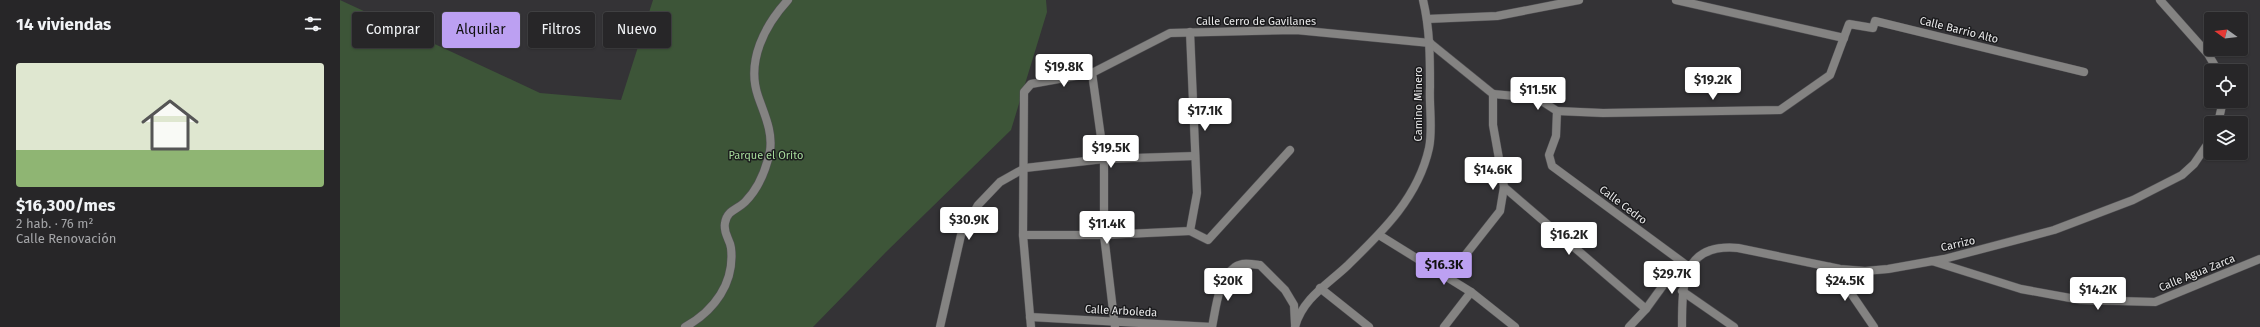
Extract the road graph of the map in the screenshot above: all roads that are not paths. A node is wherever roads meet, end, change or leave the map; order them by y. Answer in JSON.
{"nodes":[{"id":1,"x":788,"y":0,"type":"edge"},
{"id":2,"x":1423,"y":0,"type":"edge"},
{"id":3,"x":1580,"y":0,"type":"edge"},
{"id":4,"x":1676,"y":0,"type":"edge"},
{"id":5,"x":2160,"y":0,"type":"edge"},
{"id":6,"x":1427,"y":19,"type":"junction"},
{"id":7,"x":1190,"y":32,"type":"junction"},
{"id":8,"x":1844,"y":38,"type":"junction"},
{"id":9,"x":1430,"y":43,"type":"junction"},
{"id":10,"x":2214,"y":64,"type":"edge"},
{"id":11,"x":2084,"y":72,"type":"dead end"},
{"id":12,"x":1092,"y":73,"type":"junction"},
{"id":13,"x":1493,"y":94,"type":"junction"},
{"id":14,"x":1557,"y":111,"type":"junction"},
{"id":15,"x":2204,"y":149,"type":"edge"},
{"id":16,"x":1290,"y":150,"type":"dead end"},
{"id":17,"x":1196,"y":156,"type":"junction"},
{"id":18,"x":1104,"y":159,"type":"junction"},
{"id":19,"x":1025,"y":168,"type":"junction"},
{"id":20,"x":1504,"y":187,"type":"junction"},
{"id":21,"x":1190,"y":231,"type":"junction"},
{"id":22,"x":1023,"y":235,"type":"junction"},
{"id":23,"x":1104,"y":235,"type":"junction"},
{"id":24,"x":1379,"y":235,"type":"junction"},
{"id":25,"x":2260,"y":259,"type":"edge"},
{"id":26,"x":1932,"y":261,"type":"junction"},
{"id":27,"x":1680,"y":262,"type":"junction"},
{"id":28,"x":1830,"y":267,"type":"junction"},
{"id":29,"x":1689,"y":268,"type":"junction"},
{"id":30,"x":1448,"y":277,"type":"junction"},
{"id":31,"x":1320,"y":288,"type":"junction"},
{"id":32,"x":1682,"y":291,"type":"junction"},
{"id":33,"x":1471,"y":292,"type":"junction"},
{"id":34,"x":1646,"y":309,"type":"junction"},
{"id":35,"x":1030,"y":317,"type":"junction"},
{"id":36,"x":1115,"y":325,"type":"edge"},
{"id":37,"x":1295,"y":326,"type":"edge"},
{"id":38,"x":685,"y":327,"type":"edge"},
{"id":39,"x":940,"y":327,"type":"edge"},
{"id":40,"x":1031,"y":327,"type":"edge"},
{"id":41,"x":1212,"y":327,"type":"edge"},
{"id":42,"x":1369,"y":327,"type":"edge"},
{"id":43,"x":1444,"y":327,"type":"edge"},
{"id":44,"x":1516,"y":327,"type":"edge"},
{"id":45,"x":1629,"y":327,"type":"edge"},
{"id":46,"x":1682,"y":327,"type":"edge"},
{"id":47,"x":1734,"y":327,"type":"edge"},
{"id":48,"x":1874,"y":327,"type":"edge"}],
"edges":[{"from":1,"to":38,"type":"street"},
{"from":2,"to":6,"type":"street","name":"Camino Minero"},
{"from":3,"to":6,"type":"street"},
{"from":4,"to":8,"type":"street"},
{"from":5,"to":10,"type":"street"},
{"from":6,"to":9,"type":"street","name":"Camino Minero"},
{"from":7,"to":9,"type":"street","name":"Calle Cerro de Gavilanes"},
{"from":7,"to":12,"type":"street","name":"Calle Cerro de Gavilanes"},
{"from":7,"to":17,"type":"street"},
{"from":8,"to":11,"type":"street","name":"Calle Barrio Alto"},
{"from":8,"to":14,"type":"street"},
{"from":9,"to":13,"type":"street"},
{"from":9,"to":24,"type":"street","name":"Camino Minero"},
{"from":12,"to":18,"type":"street"},
{"from":12,"to":19,"type":"street","name":"Calle Cerro de Gavilanes"},
{"from":13,"to":14,"type":"street"},
{"from":13,"to":20,"type":"street"},
{"from":14,"to":27,"type":"street","name":"Calle Cedro"},
{"from":15,"to":26,"type":"street","name":"Carrizo"},
{"from":16,"to":21,"type":"street"},
{"from":17,"to":18,"type":"street"},
{"from":17,"to":21,"type":"street"},
{"from":18,"to":19,"type":"street"},
{"from":18,"to":23,"type":"street"},
{"from":19,"to":22,"type":"street"},
{"from":19,"to":39,"type":"street"},
{"from":20,"to":30,"type":"street"},
{"from":20,"to":34,"type":"street"},
{"from":21,"to":23,"type":"street"},
{"from":22,"to":23,"type":"street"},
{"from":22,"to":35,"type":"street"},
{"from":23,"to":36,"type":"street"},
{"from":24,"to":30,"type":"street"},
{"from":24,"to":31,"type":"street","name":"Camino Minero"},
{"from":25,"to":26,"type":"street","name":"Calle Agua Zarca"},
{"from":26,"to":28,"type":"street","name":"Carrizo"},
{"from":27,"to":29,"type":"street","name":"Calle Cedro"},
{"from":27,"to":34,"type":"street"},
{"from":28,"to":29,"type":"street","name":"Carrizo"},
{"from":28,"to":48,"type":"street"},
{"from":29,"to":32,"type":"street"},
{"from":30,"to":33,"type":"street"},
{"from":31,"to":37,"type":"street","name":"Camino Minero"},
{"from":31,"to":42,"type":"street"},
{"from":32,"to":46,"type":"street"},
{"from":32,"to":47,"type":"street"},
{"from":33,"to":43,"type":"street"},
{"from":33,"to":44,"type":"street"},
{"from":34,"to":45,"type":"street"},
{"from":35,"to":36,"type":"street","name":"Calle Arboleda"},
{"from":35,"to":40,"type":"street"},
{"from":36,"to":41,"type":"street","name":"Calle Arboleda"},
{"from":37,"to":41,"type":"street"}]}
